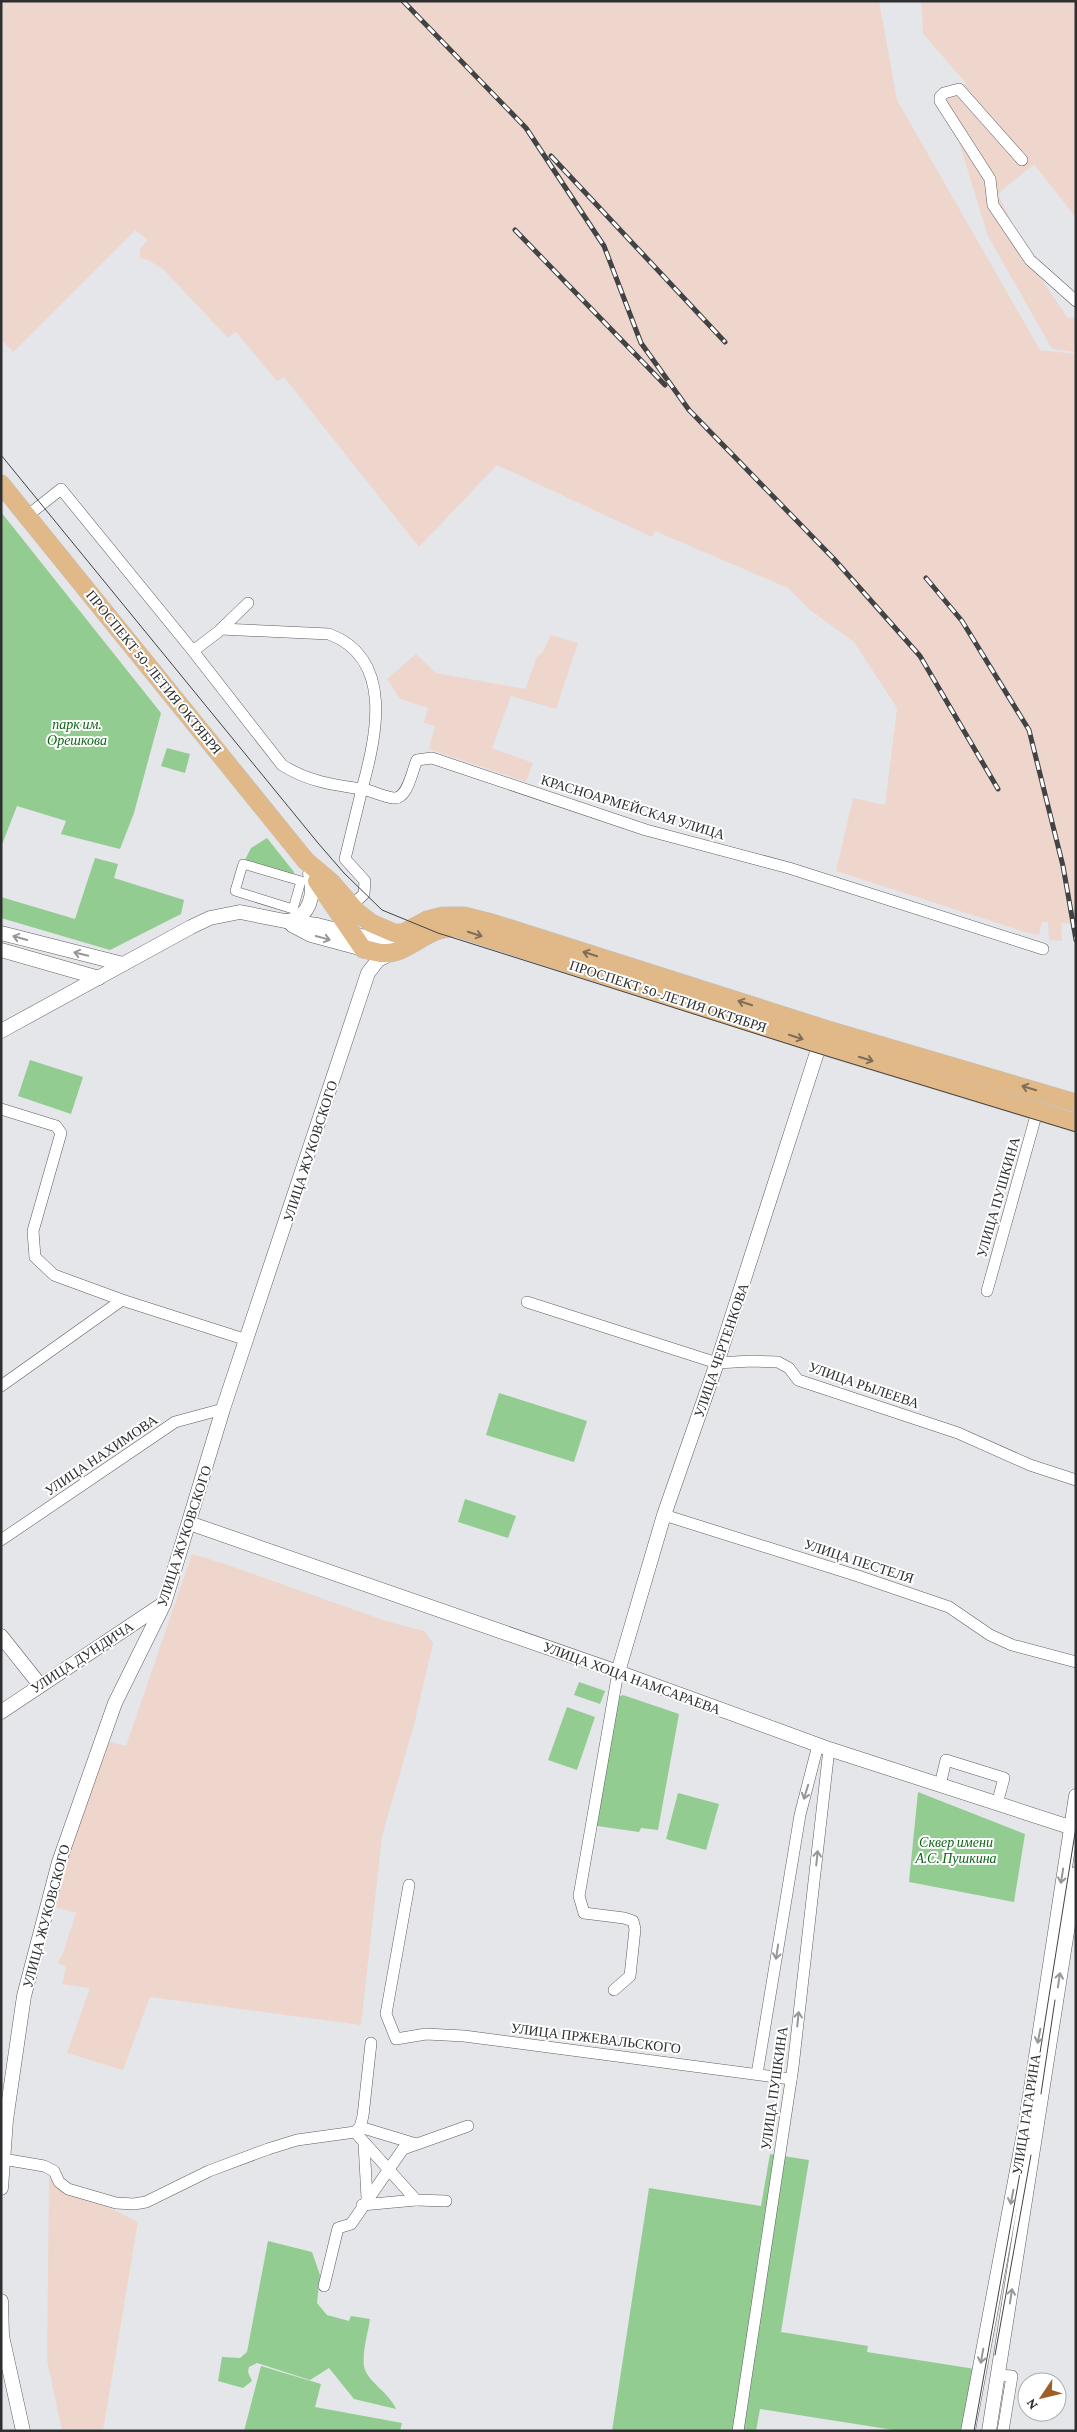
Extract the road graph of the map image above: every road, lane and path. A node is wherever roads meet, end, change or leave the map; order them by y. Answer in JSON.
{"nodes":[{"id":1,"x":1022,"y":160,"type":"dead end"},
{"id":2,"x":1076,"y":301,"type":"edge"},
{"id":3,"x":1,"y":484,"type":"edge"},
{"id":4,"x":27,"y":516,"type":"junction"},
{"id":5,"x":248,"y":603,"type":"dead end"},
{"id":6,"x":221,"y":629,"type":"junction"},
{"id":7,"x":193,"y":651,"type":"junction"},
{"id":8,"x":362,"y":789,"type":"junction"},
{"id":9,"x":306,"y":861,"type":"junction"},
{"id":10,"x":351,"y":906,"type":"junction"},
{"id":11,"x":293,"y":909,"type":"joint"},
{"id":12,"x":285,"y":921,"type":"junction"},
{"id":13,"x":411,"y":929,"type":"junction"},
{"id":14,"x":1,"y":933,"type":"edge"},
{"id":15,"x":359,"y":942,"type":"junction"},
{"id":16,"x":39,"y":943,"type":"junction"},
{"id":17,"x":1043,"y":949,"type":"dead end"},
{"id":18,"x":1,"y":950,"type":"edge"},
{"id":19,"x":397,"y":951,"type":"junction"},
{"id":20,"x":34,"y":959,"type":"junction"},
{"id":21,"x":122,"y":964,"type":"junction"},
{"id":22,"x":368,"y":974,"type":"junction"},
{"id":23,"x":99,"y":978,"type":"junction"},
{"id":24,"x":1,"y":1031,"type":"edge"},
{"id":25,"x":822,"y":1037,"type":"junction"},
{"id":26,"x":1076,"y":1103,"type":"edge"},
{"id":27,"x":1,"y":1109,"type":"edge"},
{"id":28,"x":1038,"y":1112,"type":"junction"},
{"id":29,"x":1076,"y":1123,"type":"edge"},
{"id":30,"x":987,"y":1291,"type":"dead end"},
{"id":31,"x":122,"y":1300,"type":"junction"},
{"id":32,"x":527,"y":1302,"type":"dead end"},
{"id":33,"x":247,"y":1340,"type":"junction"},
{"id":34,"x":717,"y":1363,"type":"junction"},
{"id":35,"x":1,"y":1386,"type":"edge"},
{"id":36,"x":223,"y":1409,"type":"junction"},
{"id":37,"x":1076,"y":1480,"type":"edge"},
{"id":38,"x":664,"y":1515,"type":"junction"},
{"id":39,"x":189,"y":1523,"type":"junction"},
{"id":40,"x":1,"y":1540,"type":"edge"},
{"id":41,"x":164,"y":1604,"type":"junction"},
{"id":42,"x":1,"y":1636,"type":"edge"},
{"id":43,"x":1076,"y":1662,"type":"edge"},
{"id":44,"x":618,"y":1672,"type":"junction"},
{"id":45,"x":40,"y":1685,"type":"junction"},
{"id":46,"x":1,"y":1712,"type":"edge"},
{"id":47,"x":824,"y":1747,"type":"junction"},
{"id":48,"x":940,"y":1785,"type":"junction"},
{"id":49,"x":1076,"y":1796,"type":"edge"},
{"id":50,"x":997,"y":1804,"type":"junction"},
{"id":51,"x":1073,"y":1829,"type":"edge"},
{"id":52,"x":1076,"y":1874,"type":"edge"},
{"id":53,"x":409,"y":1885,"type":"dead end"},
{"id":54,"x":614,"y":1990,"type":"dead end"},
{"id":55,"x":371,"y":2043,"type":"dead end"},
{"id":56,"x":792,"y":2073,"type":"junction"},
{"id":57,"x":757,"y":2074,"type":"junction"},
{"id":58,"x":468,"y":2126,"type":"dead end"},
{"id":59,"x":358,"y":2129,"type":"junction"},
{"id":60,"x":364,"y":2143,"type":"junction"},
{"id":61,"x":416,"y":2144,"type":"junction"},
{"id":62,"x":3,"y":2159,"type":"junction"},
{"id":63,"x":388,"y":2169,"type":"junction"},
{"id":64,"x":1,"y":2188,"type":"edge"},
{"id":65,"x":416,"y":2200,"type":"junction"},
{"id":66,"x":364,"y":2202,"type":"junction"},
{"id":67,"x":446,"y":2202,"type":"dead end"},
{"id":68,"x":324,"y":2286,"type":"dead end"},
{"id":69,"x":1,"y":2300,"type":"edge"},
{"id":70,"x":998,"y":2375,"type":"junction"},
{"id":71,"x":22,"y":2431,"type":"edge"},
{"id":72,"x":738,"y":2431,"type":"edge"},
{"id":73,"x":968,"y":2431,"type":"edge"},
{"id":74,"x":989,"y":2431,"type":"edge"},
{"id":75,"x":1003,"y":2431,"type":"edge"}],
"edges":[{"from":1,"to":2,"type":"street"},
{"from":3,"to":4,"type":"main road","name":"ПРОСПЕКТ 50-ЛЕТИЯ ОКТЯБРЯ"},
{"from":4,"to":7,"type":"street"},
{"from":4,"to":9,"type":"main road","name":"ПРОСПЕКТ 50-ЛЕТИЯ ОКТЯБРЯ"},
{"from":5,"to":6,"type":"street"},
{"from":6,"to":7,"type":"street"},
{"from":6,"to":8,"type":"street"},
{"from":7,"to":8,"type":"street"},
{"from":8,"to":10,"type":"street"},
{"from":8,"to":17,"type":"street","name":"КРАСНОАРМЕЙСКАЯ УЛИЦА"},
{"from":9,"to":10,"type":"main road","name":"ПРОСПЕКТ 50-ЛЕТИЯ ОКТЯБРЯ"},
{"from":9,"to":12,"type":"street"},
{"from":9,"to":15,"type":"main road","name":"ПРОСПЕКТ 50-ЛЕТИЯ ОКТЯБРЯ"},
{"from":10,"to":13,"type":"main road","name":"ПРОСПЕКТ 50-ЛЕТИЯ ОКТЯБРЯ"},
{"from":11,"to":11,"type":"street"},
{"from":12,"to":15,"type":"street"},
{"from":12,"to":21,"type":"street"},
{"from":13,"to":15,"type":"street"},
{"from":25,"to":13,"type":"main road","name":"ПРОСПЕКТ 50-ЛЕТИЯ ОКТЯБРЯ","one_way":true},
{"from":16,"to":14,"type":"street","one_way":true},
{"from":15,"to":19,"type":"main road","name":"ПРОСПЕКТ 50-ЛЕТИЯ ОКТЯБРЯ"},
{"from":15,"to":22,"type":"street"},
{"from":16,"to":20,"type":"street"},
{"from":21,"to":16,"type":"street","one_way":true},
{"from":18,"to":20,"type":"street"},
{"from":19,"to":22,"type":"street"},
{"from":19,"to":25,"type":"main road","name":"ПРОСПЕКТ 50-ЛЕТИЯ ОКТЯБРЯ","one_way":true},
{"from":20,"to":23,"type":"street"},
{"from":21,"to":23,"type":"street"},
{"from":22,"to":33,"type":"street","name":"УЛИЦА ЖУКОВСКОГО"},
{"from":23,"to":24,"type":"street"},
{"from":26,"to":25,"type":"main road","name":"ПРОСПЕКТ 50-ЛЕТИЯ ОКТЯБРЯ","one_way":true},
{"from":25,"to":28,"type":"main road","name":"ПРОСПЕКТ 50-ЛЕТИЯ ОКТЯБРЯ","one_way":true},
{"from":25,"to":34,"type":"street","name":"УЛИЦА ЧЕРТЕНКОВА"},
{"from":27,"to":31,"type":"street"},
{"from":28,"to":29,"type":"main road","name":"ПРОСПЕКТ 50-ЛЕТИЯ ОКТЯБРЯ"},
{"from":28,"to":30,"type":"street","name":"УЛИЦА ПУШКИНА"},
{"from":31,"to":33,"type":"street"},
{"from":31,"to":35,"type":"street"},
{"from":32,"to":34,"type":"street","name":"УЛИЦА РЫЛЕЕВА"},
{"from":33,"to":36,"type":"street","name":"УЛИЦА ЖУКОВСКОГО"},
{"from":34,"to":37,"type":"street","name":"УЛИЦА РЫЛЕЕВА"},
{"from":34,"to":38,"type":"street","name":"УЛИЦА ЧЕРТЕНКОВА"},
{"from":36,"to":39,"type":"street","name":"УЛИЦА ЖУКОВСКОГО"},
{"from":36,"to":40,"type":"street","name":"УЛИЦА НАХИМОВА"},
{"from":38,"to":43,"type":"street","name":"УЛИЦА ПЕСТЕЛЯ"},
{"from":38,"to":44,"type":"street","name":"УЛИЦА ЧЕРТЕНКОВА"},
{"from":39,"to":41,"type":"street","name":"УЛИЦА ЖУКОВСКОГО"},
{"from":39,"to":44,"type":"street","name":"УЛИЦА ХОЦА НАМСАРАЕВА"},
{"from":41,"to":45,"type":"street","name":"УЛИЦА ДУНДИЧА"},
{"from":41,"to":62,"type":"street","name":"УЛИЦА ЖУКОВСКОГО"},
{"from":42,"to":45,"type":"street"},
{"from":44,"to":47,"type":"street","name":"УЛИЦА ХОЦА НАМСАРАЕВА"},
{"from":44,"to":54,"type":"street"},
{"from":45,"to":46,"type":"street","name":"УЛИЦА ДУНДИЧА"},
{"from":47,"to":48,"type":"street","name":"УЛИЦА ХОЦА НАМСАРАЕВА"},
{"from":56,"to":47,"type":"street","name":"УЛИЦА ПУШКИНА","one_way":true},
{"from":47,"to":57,"type":"street","name":"УЛИЦА ПУШКИНА","one_way":true},
{"from":48,"to":50,"type":"street","name":"УЛИЦА ХОЦА НАМСАРАЕВА"},
{"from":48,"to":50,"type":"street"},
{"from":49,"to":51,"type":"street","name":"УЛИЦА ГАГАРИНА"},
{"from":50,"to":51,"type":"street","name":"УЛИЦА ХОЦА НАМСАРАЕВА"},
{"from":51,"to":73,"type":"street","name":"УЛИЦА ГАГАРИНА","one_way":true},
{"from":70,"to":52,"type":"street","name":"УЛИЦА ГАГАРИНА","one_way":true},
{"from":53,"to":57,"type":"street","name":"УЛИЦА ПРЖЕВАЛЬСКОГО"},
{"from":55,"to":59,"type":"street"},
{"from":56,"to":57,"type":"street","name":"УЛИЦА ПРЖЕВАЛЬСКОГО"},
{"from":56,"to":72,"type":"street","name":"УЛИЦА ПУШКИНА"},
{"from":58,"to":61,"type":"street"},
{"from":59,"to":60,"type":"street"},
{"from":59,"to":61,"type":"street"},
{"from":59,"to":62,"type":"street"},
{"from":60,"to":63,"type":"street"},
{"from":60,"to":66,"type":"street"},
{"from":61,"to":63,"type":"street"},
{"from":62,"to":64,"type":"street","name":"УЛИЦА ЖУКОВСКОГО"},
{"from":63,"to":65,"type":"street"},
{"from":63,"to":66,"type":"street"},
{"from":65,"to":66,"type":"street"},
{"from":65,"to":67,"type":"street"},
{"from":66,"to":68,"type":"street"},
{"from":69,"to":71,"type":"street"},
{"from":70,"to":74,"type":"street","name":"УЛИЦА ГАГАРИНА"},
{"from":70,"to":75,"type":"street"}]}
